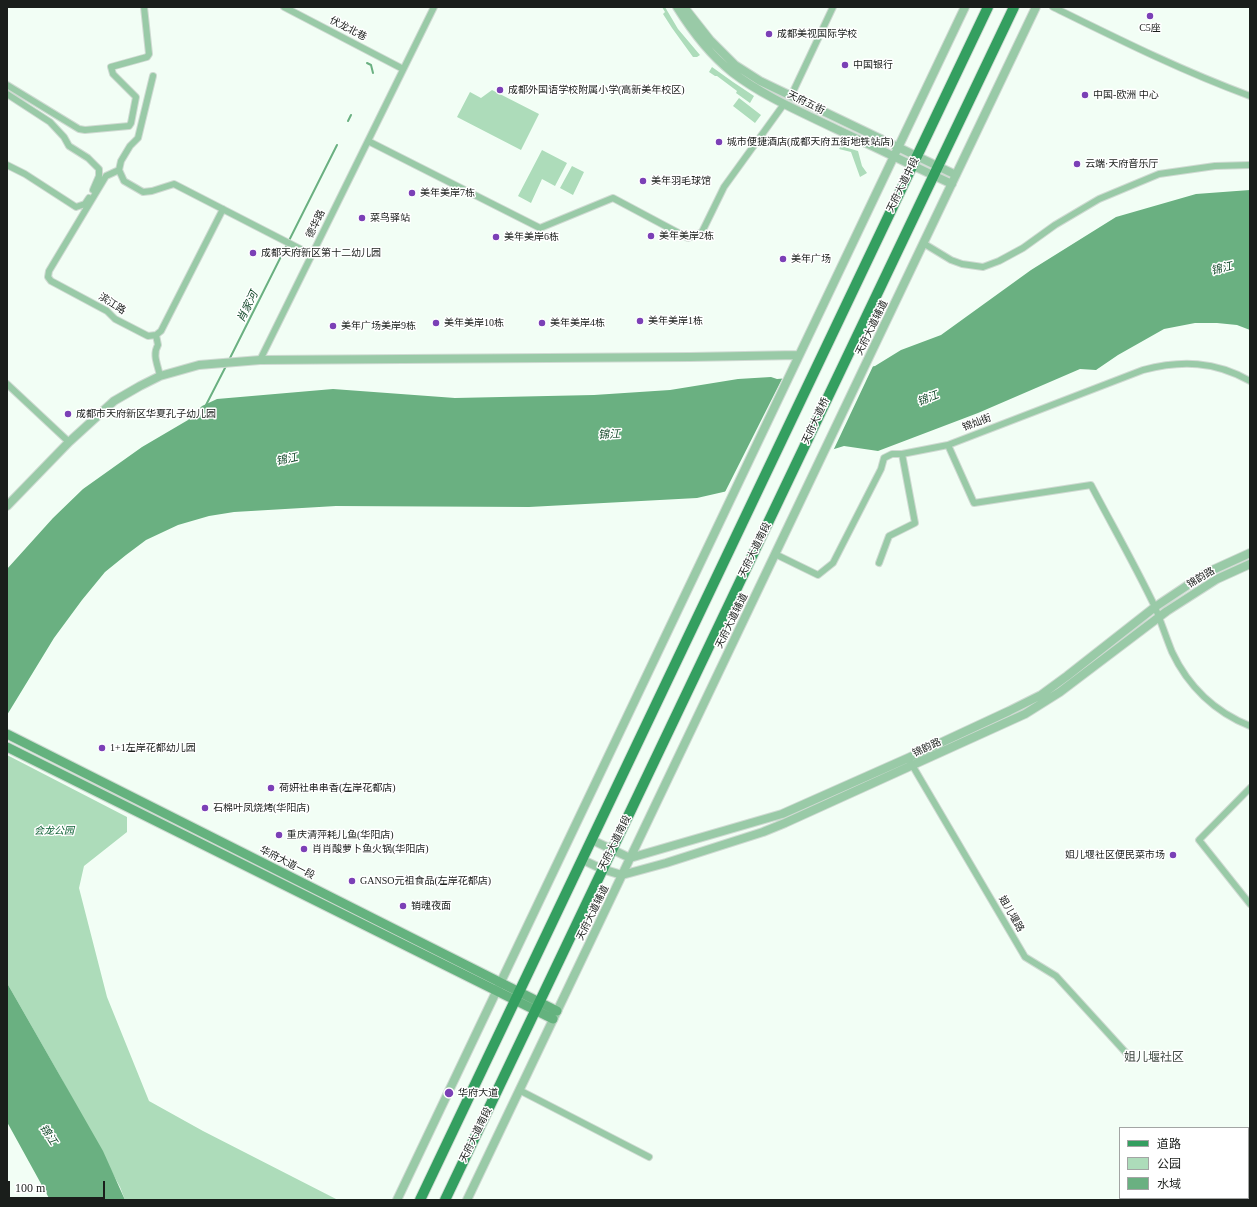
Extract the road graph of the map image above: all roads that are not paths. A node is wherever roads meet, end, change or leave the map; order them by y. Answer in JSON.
{"nodes":[{"id":1,"x":144,"y":7,"type":"edge"},
{"id":2,"x":284,"y":7,"type":"edge"},
{"id":3,"x":434,"y":7,"type":"edge"},
{"id":4,"x":677,"y":7,"type":"edge"},
{"id":5,"x":684,"y":7,"type":"edge"},
{"id":6,"x":833,"y":7,"type":"edge"},
{"id":7,"x":965,"y":7,"type":"edge"},
{"id":8,"x":988,"y":7,"type":"edge"},
{"id":9,"x":1014,"y":7,"type":"edge"},
{"id":10,"x":1036,"y":7,"type":"edge"},
{"id":11,"x":1053,"y":7,"type":"edge"},
{"id":12,"x":403,"y":69,"type":"junction"},
{"id":13,"x":153,"y":76,"type":"dead end"},
{"id":14,"x":7,"y":85,"type":"edge"},
{"id":15,"x":7,"y":94,"type":"edge"},
{"id":16,"x":790,"y":96,"type":"junction"},
{"id":17,"x":1250,"y":96,"type":"edge"},
{"id":18,"x":784,"y":104,"type":"junction"},
{"id":19,"x":368,"y":141,"type":"junction"},
{"id":20,"x":898,"y":147,"type":"junction"},
{"id":21,"x":894,"y":156,"type":"junction"},
{"id":22,"x":917,"y":156,"type":"junction"},
{"id":23,"x":7,"y":165,"type":"edge"},
{"id":24,"x":912,"y":165,"type":"junction"},
{"id":25,"x":1250,"y":165,"type":"edge"},
{"id":26,"x":119,"y":170,"type":"junction"},
{"id":27,"x":936,"y":171,"type":"junction"},
{"id":28,"x":956,"y":175,"type":"junction"},
{"id":29,"x":952,"y":184,"type":"junction"},
{"id":30,"x":223,"y":209,"type":"junction"},
{"id":31,"x":923,"y":243,"type":"junction"},
{"id":32,"x":312,"y":255,"type":"junction"},
{"id":33,"x":156,"y":335,"type":"junction"},
{"id":34,"x":799,"y":355,"type":"junction"},
{"id":35,"x":260,"y":360,"type":"junction"},
{"id":36,"x":160,"y":376,"type":"junction"},
{"id":37,"x":1250,"y":380,"type":"edge"},
{"id":38,"x":7,"y":384,"type":"edge"},
{"id":39,"x":69,"y":442,"type":"junction"},
{"id":40,"x":948,"y":445,"type":"junction"},
{"id":41,"x":902,"y":454,"type":"junction"},
{"id":42,"x":786,"y":485,"type":"joint"},
{"id":43,"x":7,"y":506,"type":"edge"},
{"id":44,"x":1250,"y":553,"type":"edge"},
{"id":45,"x":775,"y":554,"type":"junction"},
{"id":46,"x":879,"y":563,"type":"dead end"},
{"id":47,"x":1250,"y":564,"type":"edge"},
{"id":48,"x":1155,"y":607,"type":"junction"},
{"id":49,"x":1159,"y":617,"type":"junction"},
{"id":50,"x":1250,"y":726,"type":"edge"},
{"id":51,"x":7,"y":734,"type":"edge"},
{"id":52,"x":7,"y":747,"type":"edge"},
{"id":53,"x":908,"y":758,"type":"junction"},
{"id":54,"x":913,"y":766,"type":"junction"},
{"id":55,"x":1250,"y":788,"type":"edge"},
{"id":56,"x":592,"y":840,"type":"junction"},
{"id":57,"x":612,"y":849,"type":"junction"},
{"id":58,"x":630,"y":858,"type":"junction"},
{"id":59,"x":583,"y":860,"type":"junction"},
{"id":60,"x":602,"y":869,"type":"junction"},
{"id":61,"x":622,"y":875,"type":"junction"},
{"id":62,"x":1250,"y":904,"type":"edge"},
{"id":63,"x":501,"y":982,"type":"junction"},
{"id":64,"x":497,"y":991,"type":"junction"},
{"id":65,"x":518,"y":996,"type":"junction"},
{"id":66,"x":537,"y":1006,"type":"junction"},
{"id":67,"x":557,"y":1011,"type":"junction"},
{"id":68,"x":553,"y":1019,"type":"junction"},
{"id":69,"x":1128,"y":1055,"type":"dead end"},
{"id":70,"x":519,"y":1090,"type":"junction"},
{"id":71,"x":649,"y":1156,"type":"dead end"},
{"id":72,"x":397,"y":1200,"type":"edge"},
{"id":73,"x":420,"y":1200,"type":"edge"},
{"id":74,"x":445,"y":1200,"type":"edge"},
{"id":75,"x":467,"y":1200,"type":"edge"}],
"edges":[{"from":1,"to":14,"type":"street"},
{"from":2,"to":12,"type":"street","name":"伏龙北巷"},
{"from":3,"to":12,"type":"street","name":"德华路"},
{"from":4,"to":18,"type":"street","name":"天府五街"},
{"from":5,"to":16,"type":"street","name":"天府五街"},
{"from":6,"to":16,"type":"street"},
{"from":7,"to":20,"type":"street"},
{"from":8,"to":22,"type":"main road","name":"天府大道中段"},
{"from":9,"to":27,"type":"main road"},
{"from":10,"to":28,"type":"street","name":"天府大道辅道"},
{"from":11,"to":17,"type":"street"},
{"from":12,"to":19,"type":"street","name":"德华路"},
{"from":13,"to":26,"type":"street"},
{"from":15,"to":23,"type":"street"},
{"from":16,"to":20,"type":"street","name":"天府五街"},
{"from":18,"to":19,"type":"street"},
{"from":18,"to":21,"type":"street","name":"天府五街"},
{"from":19,"to":32,"type":"street","name":"德华路"},
{"from":20,"to":21,"type":"street"},
{"from":20,"to":22,"type":"street","name":"天府五街"},
{"from":21,"to":24,"type":"street","name":"天府五街"},
{"from":21,"to":34,"type":"street"},
{"from":22,"to":24,"type":"main road","name":"天府大道中段"},
{"from":22,"to":27,"type":"street","name":"天府五街"},
{"from":24,"to":27,"type":"street","name":"天府五街"},
{"from":24,"to":56,"type":"main road","name":"天府大道中段"},
{"from":25,"to":31,"type":"street"},
{"from":26,"to":30,"type":"street"},
{"from":26,"to":33,"type":"street","name":"滨江路"},
{"from":27,"to":28,"type":"street","name":"天府五街"},
{"from":27,"to":29,"type":"street","name":"天府五街"},
{"from":27,"to":42,"type":"main road","name":"天府大道桥"},
{"from":28,"to":29,"type":"street","name":"天府大道辅道"},
{"from":29,"to":31,"type":"street","name":"天府大道辅道"},
{"from":30,"to":32,"type":"street"},
{"from":30,"to":33,"type":"street"},
{"from":31,"to":45,"type":"street","name":"天府大道辅道"},
{"from":32,"to":35,"type":"street","name":"德华路"},
{"from":33,"to":36,"type":"street"},
{"from":34,"to":35,"type":"street"},
{"from":34,"to":63,"type":"street"},
{"from":35,"to":36,"type":"street"},
{"from":36,"to":39,"type":"street"},
{"from":37,"to":40,"type":"street","name":"锦灿街"},
{"from":38,"to":39,"type":"street"},
{"from":39,"to":43,"type":"street"},
{"from":40,"to":41,"type":"street","name":"锦灿街"},
{"from":40,"to":48,"type":"street"},
{"from":41,"to":45,"type":"street","name":"锦灿街"},
{"from":41,"to":46,"type":"street"},
{"from":42,"to":57,"type":"main road","name":"天府大道南段"},
{"from":44,"to":48,"type":"street","name":"锦韵路"},
{"from":45,"to":58,"type":"street","name":"天府大道辅道"},
{"from":47,"to":49,"type":"street","name":"锦韵路"},
{"from":48,"to":49,"type":"street"},
{"from":48,"to":53,"type":"street","name":"锦韵路"},
{"from":49,"to":50,"type":"street"},
{"from":49,"to":54,"type":"street","name":"锦韵路"},
{"from":51,"to":63,"type":"main road","name":"华府大道一段"},
{"from":52,"to":64,"type":"main road"},
{"from":53,"to":54,"type":"street","name":"姐儿堰路"},
{"from":53,"to":58,"type":"street","name":"锦韵路"},
{"from":54,"to":61,"type":"street","name":"锦韵路"},
{"from":54,"to":69,"type":"street","name":"姐儿堰路"},
{"from":55,"to":62,"type":"street"},
{"from":56,"to":57,"type":"street"},
{"from":56,"to":59,"type":"main road"},
{"from":57,"to":58,"type":"street"},
{"from":57,"to":60,"type":"main road","name":"天府大道南段"},
{"from":58,"to":61,"type":"street","name":"天府大道辅道"},
{"from":59,"to":60,"type":"street"},
{"from":59,"to":65,"type":"main road"},
{"from":60,"to":61,"type":"street"},
{"from":60,"to":66,"type":"main road","name":"天府大道南段"},
{"from":61,"to":67,"type":"street","name":"天府大道辅道"},
{"from":63,"to":64,"type":"street"},
{"from":63,"to":65,"type":"main road","name":"华府大道一段"},
{"from":64,"to":65,"type":"main road"},
{"from":64,"to":72,"type":"street"},
{"from":65,"to":66,"type":"main road"},
{"from":65,"to":73,"type":"main road"},
{"from":66,"to":67,"type":"main road"},
{"from":66,"to":68,"type":"main road"},
{"from":66,"to":74,"type":"main road","name":"天府大道南段"},
{"from":67,"to":68,"type":"street","name":"天府大道辅道"},
{"from":68,"to":70,"type":"street","name":"天府大道辅道"},
{"from":70,"to":71,"type":"street"},
{"from":70,"to":75,"type":"street","name":"天府大道辅道"}]}
